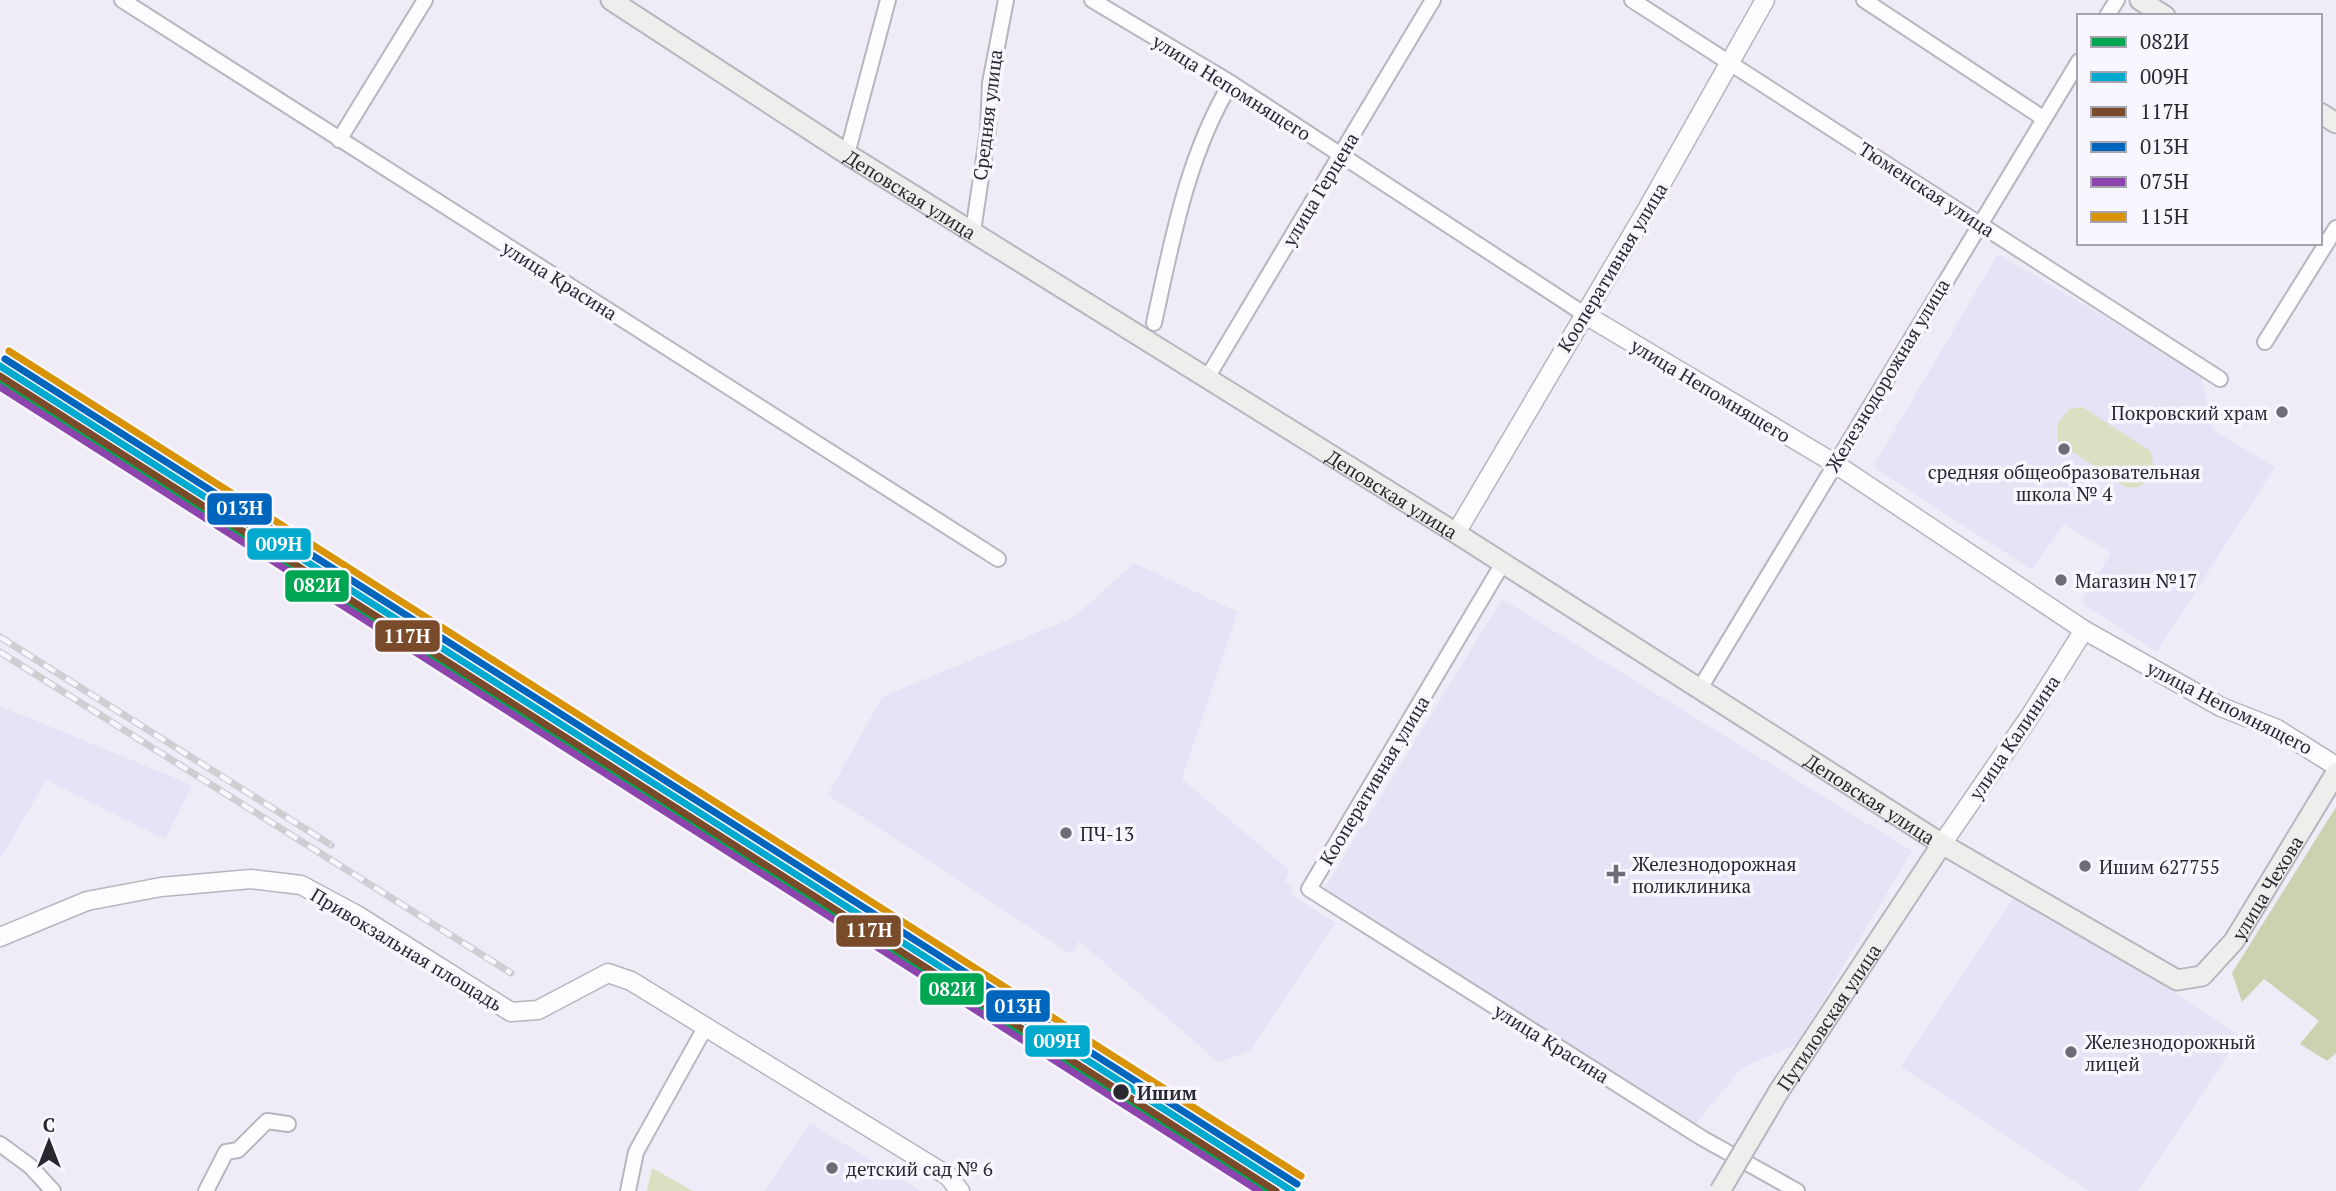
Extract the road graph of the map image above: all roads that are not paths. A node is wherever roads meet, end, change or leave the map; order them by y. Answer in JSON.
{"nodes":[{"id":1,"x":122,"y":0,"type":"edge"},
{"id":2,"x":425,"y":0,"type":"edge"},
{"id":3,"x":611,"y":0,"type":"edge"},
{"id":4,"x":888,"y":0,"type":"edge"},
{"id":5,"x":1006,"y":0,"type":"edge"},
{"id":6,"x":1433,"y":0,"type":"edge"},
{"id":7,"x":1632,"y":0,"type":"edge"},
{"id":8,"x":1765,"y":0,"type":"edge"},
{"id":9,"x":1864,"y":0,"type":"edge"},
{"id":10,"x":2140,"y":0,"type":"edge"},
{"id":11,"x":1100,"y":2,"type":"edge"},
{"id":12,"x":2162,"y":14,"type":"edge"},
{"id":13,"x":1731,"y":62,"type":"junction"},
{"id":14,"x":2077,"y":64,"type":"edge"},
{"id":15,"x":1231,"y":83,"type":"junction"},
{"id":16,"x":2043,"y":118,"type":"junction"},
{"id":17,"x":339,"y":140,"type":"junction"},
{"id":18,"x":847,"y":154,"type":"junction"},
{"id":19,"x":1339,"y":156,"type":"junction"},
{"id":20,"x":1979,"y":223,"type":"junction"},
{"id":21,"x":2336,"y":228,"type":"edge"},
{"id":22,"x":973,"y":231,"type":"junction"},
{"id":23,"x":1584,"y":314,"type":"junction"},
{"id":24,"x":1154,"y":323,"type":"dead end"},
{"id":25,"x":2265,"y":342,"type":"dead end"},
{"id":26,"x":1207,"y":378,"type":"junction"},
{"id":27,"x":2220,"y":380,"type":"dead end"},
{"id":28,"x":1834,"y":463,"type":"junction"},
{"id":29,"x":1455,"y":533,"type":"junction"},
{"id":30,"x":998,"y":559,"type":"dead end"},
{"id":31,"x":1503,"y":563,"type":"junction"},
{"id":32,"x":2084,"y":630,"type":"junction"},
{"id":33,"x":1699,"y":690,"type":"junction"},
{"id":34,"x":2336,"y":766,"type":"edge"},
{"id":35,"x":2336,"y":774,"type":"edge"},
{"id":36,"x":1942,"y":844,"type":"junction"},
{"id":37,"x":1309,"y":889,"type":"joint"},
{"id":38,"x":0,"y":937,"type":"edge"},
{"id":39,"x":2177,"y":980,"type":"joint"},
{"id":40,"x":706,"y":1026,"type":"junction"},
{"id":41,"x":288,"y":1124,"type":"dead end"},
{"id":42,"x":0,"y":1144,"type":"edge"},
{"id":43,"x":54,"y":1191,"type":"edge"},
{"id":44,"x":206,"y":1191,"type":"edge"},
{"id":45,"x":628,"y":1191,"type":"edge"},
{"id":46,"x":960,"y":1191,"type":"edge"},
{"id":47,"x":1720,"y":1191,"type":"edge"},
{"id":48,"x":1797,"y":1191,"type":"edge"}],
"edges":[{"from":1,"to":17,"type":"street","name":"улица Красина"},
{"from":2,"to":17,"type":"street"},
{"from":3,"to":18,"type":"main road","name":"Деповская улица"},
{"from":4,"to":18,"type":"street"},
{"from":5,"to":22,"type":"street","name":"Средняя улица"},
{"from":6,"to":19,"type":"street","name":"улица Герцена"},
{"from":7,"to":13,"type":"street","name":"Тюменская улица"},
{"from":8,"to":13,"type":"street","name":"Кооперативная улица"},
{"from":9,"to":16,"type":"street"},
{"from":10,"to":12,"type":"main road"},
{"from":11,"to":15,"type":"street","name":"улица Непомнящего"},
{"from":13,"to":20,"type":"street","name":"Тюменская улица"},
{"from":13,"to":23,"type":"street","name":"Кооперативная улица"},
{"from":14,"to":16,"type":"street","name":"Железнодорожная улица"},
{"from":15,"to":19,"type":"street","name":"улица Непомнящего"},
{"from":15,"to":24,"type":"street"},
{"from":16,"to":20,"type":"street","name":"Железнодорожная улица"},
{"from":17,"to":30,"type":"street","name":"улица Красина"},
{"from":18,"to":22,"type":"main road","name":"Деповская улица"},
{"from":19,"to":23,"type":"street","name":"улица Непомнящего"},
{"from":19,"to":26,"type":"street","name":"улица Герцена"},
{"from":20,"to":27,"type":"street","name":"Тюменская улица"},
{"from":20,"to":28,"type":"street","name":"Железнодорожная улица"},
{"from":21,"to":25,"type":"street"},
{"from":22,"to":26,"type":"main road","name":"Деповская улица"},
{"from":23,"to":28,"type":"street","name":"улица Непомнящего"},
{"from":23,"to":29,"type":"street","name":"Кооперативная улица"},
{"from":26,"to":29,"type":"main road","name":"Деповская улица"},
{"from":28,"to":32,"type":"street","name":"улица Непомнящего"},
{"from":28,"to":33,"type":"street","name":"Железнодорожная улица"},
{"from":29,"to":31,"type":"main road","name":"Деповская улица"},
{"from":31,"to":33,"type":"main road","name":"Деповская улица"},
{"from":31,"to":37,"type":"street","name":"Кооперативная улица"},
{"from":32,"to":34,"type":"street","name":"улица Непомнящего"},
{"from":32,"to":36,"type":"street","name":"улица Калинина"},
{"from":33,"to":36,"type":"main road","name":"Деповская улица"},
{"from":35,"to":39,"type":"main road","name":"улица Чехова"},
{"from":36,"to":39,"type":"main road","name":"Деповская улица"},
{"from":36,"to":47,"type":"main road","name":"Путиловская улица","bridge":true},
{"from":37,"to":48,"type":"street","name":"улица Красина"},
{"from":38,"to":40,"type":"street","name":"Привокзальная площадь"},
{"from":40,"to":45,"type":"street"},
{"from":40,"to":46,"type":"street","name":"Привокзальная площадь"},
{"from":41,"to":44,"type":"street"},
{"from":42,"to":43,"type":"street"}]}
